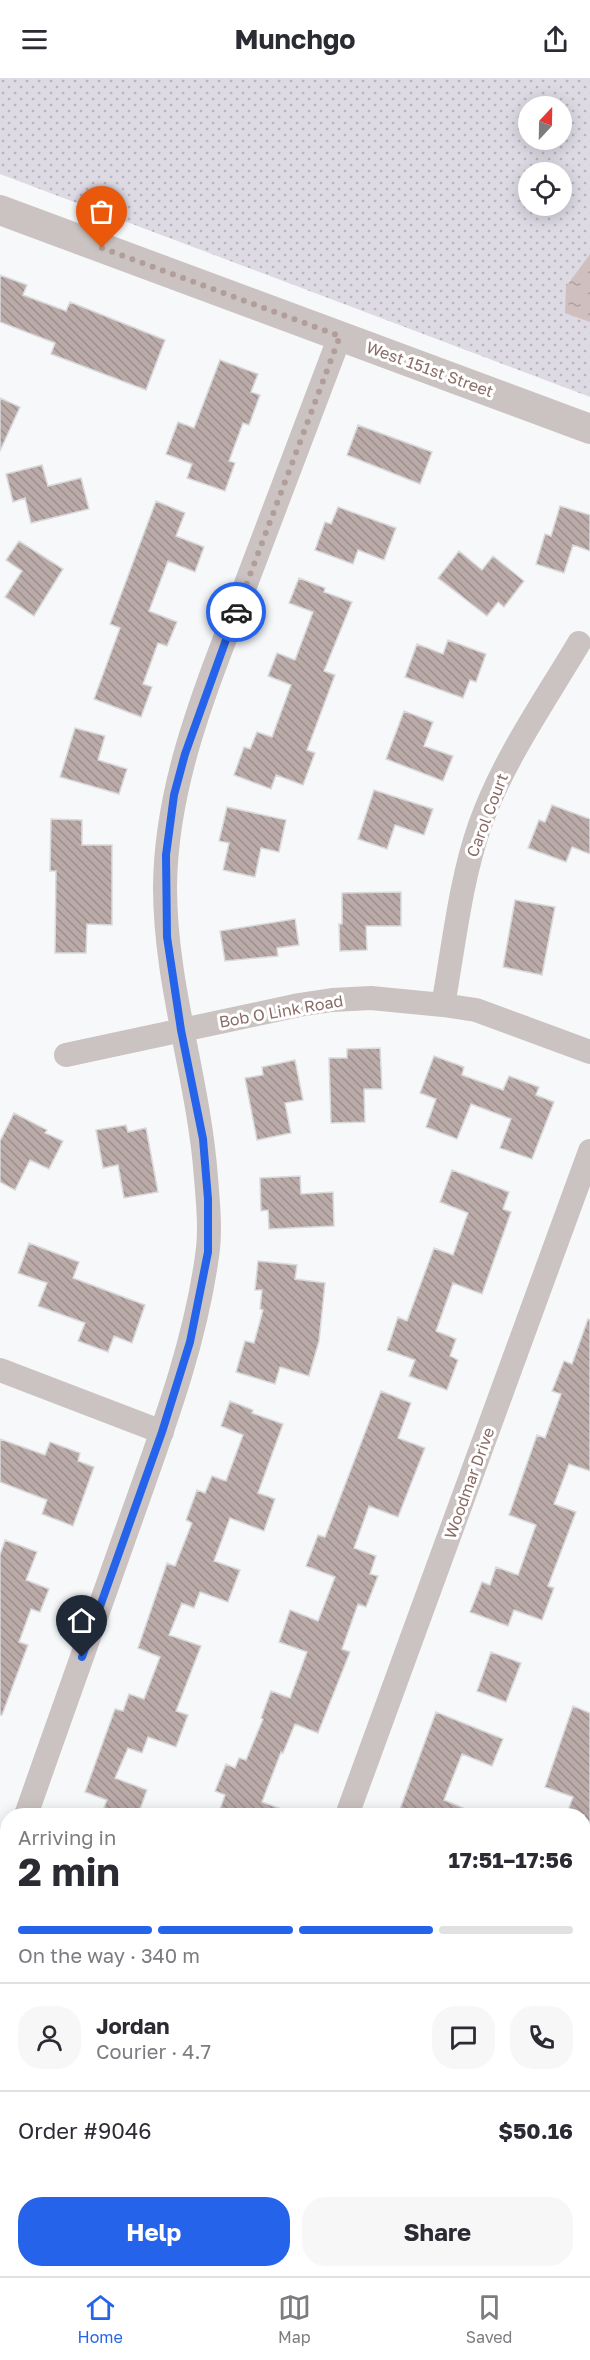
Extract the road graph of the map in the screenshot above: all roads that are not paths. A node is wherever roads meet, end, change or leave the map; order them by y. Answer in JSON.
{"nodes":[{"id":1,"x":0,"y":210,"type":"edge"},
{"id":2,"x":340,"y":336,"type":"junction"},
{"id":3,"x":590,"y":429,"type":"edge"},
{"id":4,"x":579,"y":643,"type":"dead end"},
{"id":5,"x":443,"y":1005,"type":"junction"},
{"id":6,"x":181,"y":1030,"type":"junction"},
{"id":7,"x":590,"y":1052,"type":"edge"},
{"id":8,"x":66,"y":1055,"type":"dead end"},
{"id":9,"x":590,"y":1151,"type":"edge"},
{"id":10,"x":0,"y":1370,"type":"edge"},
{"id":11,"x":162,"y":1432,"type":"junction"},
{"id":12,"x":28,"y":1808,"type":"edge"},
{"id":13,"x":350,"y":1808,"type":"edge"}],
"edges":[{"from":1,"to":2,"type":"street","name":"West 151st Street"},
{"from":2,"to":3,"type":"street","name":"West 151st Street"},
{"from":2,"to":6,"type":"street"},
{"from":4,"to":5,"type":"street","name":"Carol Court"},
{"from":5,"to":6,"type":"street","name":"Bob O Link Road"},
{"from":5,"to":7,"type":"street","name":"Bob O Link Road"},
{"from":6,"to":8,"type":"street","name":"Bob O Link Road"},
{"from":6,"to":11,"type":"street"},
{"from":9,"to":13,"type":"street","name":"Woodmar Drive"},
{"from":10,"to":11,"type":"street"},
{"from":11,"to":12,"type":"street"}]}
